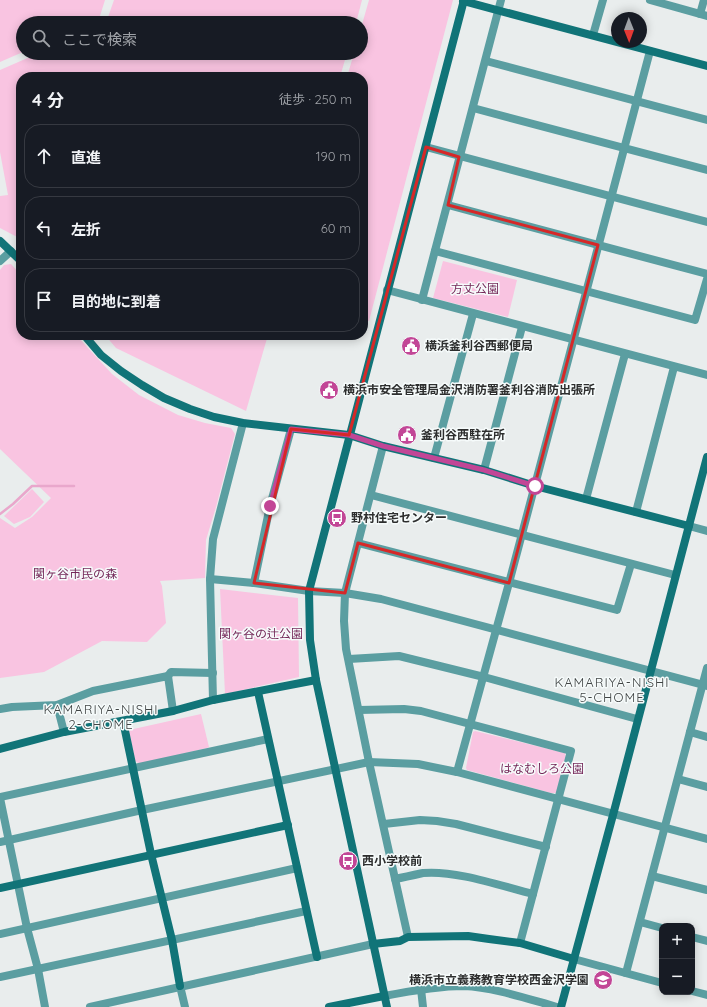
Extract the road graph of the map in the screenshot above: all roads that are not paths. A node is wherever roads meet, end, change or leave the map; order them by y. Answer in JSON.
{"nodes":[{"id":1,"x":502,"y":0,"type":"edge"},
{"id":2,"x":603,"y":0,"type":"edge"},
{"id":3,"x":652,"y":0,"type":"edge"},
{"id":4,"x":704,"y":0,"type":"edge"},
{"id":5,"x":464,"y":1,"type":"edge"},
{"id":6,"x":498,"y":11,"type":"junction"},
{"id":7,"x":704,"y":15,"type":"edge"},
{"id":8,"x":593,"y":35,"type":"junction"},
{"id":9,"x":650,"y":51,"type":"junction"},
{"id":10,"x":486,"y":61,"type":"junction"},
{"id":11,"x":707,"y":66,"type":"edge"},
{"id":12,"x":636,"y":101,"type":"junction"},
{"id":13,"x":473,"y":108,"type":"junction"},
{"id":14,"x":707,"y":120,"type":"edge"},
{"id":15,"x":426,"y":147,"type":"junction"},
{"id":16,"x":624,"y":148,"type":"junction"},
{"id":17,"x":459,"y":157,"type":"junction"},
{"id":18,"x":707,"y":170,"type":"edge"},
{"id":19,"x":611,"y":197,"type":"junction"},
{"id":20,"x":448,"y":205,"type":"junction"},
{"id":21,"x":707,"y":222,"type":"edge"},
{"id":22,"x":0,"y":241,"type":"edge"},
{"id":23,"x":598,"y":245,"type":"junction"},
{"id":24,"x":11,"y":251,"type":"junction"},
{"id":25,"x":435,"y":251,"type":"junction"},
{"id":26,"x":16,"y":256,"type":"edge"},
{"id":27,"x":0,"y":261,"type":"edge"},
{"id":28,"x":707,"y":274,"type":"edge"},
{"id":29,"x":707,"y":279,"type":"edge"},
{"id":30,"x":387,"y":290,"type":"junction"},
{"id":31,"x":586,"y":291,"type":"junction"},
{"id":32,"x":422,"y":300,"type":"junction"},
{"id":33,"x":473,"y":314,"type":"junction"},
{"id":34,"x":522,"y":327,"type":"junction"},
{"id":35,"x":88,"y":340,"type":"edge"},
{"id":36,"x":574,"y":340,"type":"junction"},
{"id":37,"x":625,"y":354,"type":"junction"},
{"id":38,"x":674,"y":367,"type":"junction"},
{"id":39,"x":707,"y":375,"type":"edge"},
{"id":40,"x":243,"y":423,"type":"junction"},
{"id":41,"x":291,"y":429,"type":"junction"},
{"id":42,"x":349,"y":435,"type":"junction"},
{"id":43,"x":383,"y":446,"type":"junction"},
{"id":44,"x":707,"y":457,"type":"edge"},
{"id":45,"x":434,"y":458,"type":"junction"},
{"id":46,"x":484,"y":470,"type":"junction"},
{"id":47,"x":535,"y":486,"type":"junction"},
{"id":48,"x":371,"y":494,"type":"junction"},
{"id":49,"x":586,"y":499,"type":"junction"},
{"id":50,"x":636,"y":512,"type":"junction"},
{"id":51,"x":689,"y":526,"type":"junction"},
{"id":52,"x":707,"y":531,"type":"edge"},
{"id":53,"x":522,"y":535,"type":"junction"},
{"id":54,"x":358,"y":543,"type":"junction"},
{"id":55,"x":632,"y":564,"type":"junction"},
{"id":56,"x":675,"y":575,"type":"junction"},
{"id":57,"x":210,"y":579,"type":"junction"},
{"id":58,"x":254,"y":583,"type":"junction"},
{"id":59,"x":509,"y":583,"type":"junction"},
{"id":60,"x":309,"y":591,"type":"junction"},
{"id":61,"x":345,"y":593,"type":"junction"},
{"id":62,"x":496,"y":630,"type":"junction"},
{"id":63,"x":349,"y":659,"type":"junction"},
{"id":64,"x":707,"y":668,"type":"edge"},
{"id":65,"x":650,"y":670,"type":"junction"},
{"id":66,"x":213,"y":673,"type":"junction"},
{"id":67,"x":168,"y":676,"type":"junction"},
{"id":68,"x":484,"y":677,"type":"junction"},
{"id":69,"x":316,"y":680,"type":"junction"},
{"id":70,"x":705,"y":686,"type":"edge"},
{"id":71,"x":258,"y":692,"type":"junction"},
{"id":72,"x":213,"y":700,"type":"junction"},
{"id":73,"x":57,"y":705,"type":"junction"},
{"id":74,"x":0,"y":709,"type":"edge"},
{"id":75,"x":359,"y":710,"type":"junction"},
{"id":76,"x":174,"y":711,"type":"junction"},
{"id":77,"x":637,"y":719,"type":"junction"},
{"id":78,"x":123,"y":721,"type":"junction"},
{"id":79,"x":471,"y":725,"type":"junction"},
{"id":80,"x":64,"y":732,"type":"junction"},
{"id":81,"x":690,"y":732,"type":"junction"},
{"id":82,"x":707,"y":737,"type":"edge"},
{"id":83,"x":268,"y":739,"type":"junction"},
{"id":84,"x":0,"y":749,"type":"edge"},
{"id":85,"x":369,"y":762,"type":"junction"},
{"id":86,"x":133,"y":768,"type":"junction"},
{"id":87,"x":336,"y":769,"type":"junction"},
{"id":88,"x":457,"y":772,"type":"junction"},
{"id":89,"x":678,"y":779,"type":"junction"},
{"id":90,"x":278,"y":781,"type":"junction"},
{"id":91,"x":707,"y":787,"type":"edge"},
{"id":92,"x":0,"y":798,"type":"edge"},
{"id":93,"x":558,"y":799,"type":"junction"},
{"id":94,"x":142,"y":810,"type":"junction"},
{"id":95,"x":613,"y":815,"type":"junction"},
{"id":96,"x":384,"y":824,"type":"junction"},
{"id":97,"x":288,"y":825,"type":"junction"},
{"id":98,"x":664,"y":828,"type":"junction"},
{"id":99,"x":707,"y":839,"type":"edge"},
{"id":100,"x":9,"y":840,"type":"junction"},
{"id":101,"x":0,"y":842,"type":"edge"},
{"id":102,"x":546,"y":847,"type":"junction"},
{"id":103,"x":151,"y":854,"type":"junction"},
{"id":104,"x":298,"y":868,"type":"junction"},
{"id":105,"x":652,"y":876,"type":"junction"},
{"id":106,"x":395,"y":879,"type":"junction"},
{"id":107,"x":18,"y":884,"type":"junction"},
{"id":108,"x":0,"y":888,"type":"edge"},
{"id":109,"x":707,"y":890,"type":"edge"},
{"id":110,"x":533,"y":894,"type":"junction"},
{"id":111,"x":161,"y":899,"type":"junction"},
{"id":112,"x":306,"y":911,"type":"junction"},
{"id":113,"x":640,"y":922,"type":"junction"},
{"id":114,"x":659,"y":927,"type":"edge"},
{"id":115,"x":27,"y":928,"type":"junction"},
{"id":116,"x":0,"y":934,"type":"edge"},
{"id":117,"x":408,"y":937,"type":"junction"},
{"id":118,"x":695,"y":938,"type":"edge"},
{"id":119,"x":172,"y":940,"type":"junction"},
{"id":120,"x":707,"y":941,"type":"edge"},
{"id":121,"x":520,"y":943,"type":"junction"},
{"id":122,"x":373,"y":944,"type":"junction"},
{"id":123,"x":317,"y":957,"type":"junction"},
{"id":124,"x":574,"y":959,"type":"junction"},
{"id":125,"x":38,"y":969,"type":"junction"},
{"id":126,"x":626,"y":973,"type":"junction"},
{"id":127,"x":0,"y":977,"type":"edge"},
{"id":128,"x":659,"y":982,"type":"edge"},
{"id":129,"x":180,"y":986,"type":"junction"},
{"id":130,"x":421,"y":988,"type":"junction"},
{"id":131,"x":695,"y":992,"type":"edge"},
{"id":132,"x":707,"y":995,"type":"edge"},
{"id":133,"x":384,"y":996,"type":"junction"},
{"id":134,"x":46,"y":1007,"type":"edge"},
{"id":135,"x":90,"y":1007,"type":"edge"},
{"id":136,"x":185,"y":1007,"type":"edge"},
{"id":137,"x":330,"y":1007,"type":"edge"},
{"id":138,"x":387,"y":1007,"type":"edge"},
{"id":139,"x":423,"y":1007,"type":"edge"},
{"id":140,"x":557,"y":1007,"type":"edge"},
{"id":141,"x":561,"y":1007,"type":"edge"}],
"edges":[{"from":1,"to":6,"type":"street"},
{"from":2,"to":8,"type":"street"},
{"from":3,"to":7,"type":"street"},
{"from":4,"to":7,"type":"street"},
{"from":5,"to":6,"type":"street"},
{"from":5,"to":15,"type":"street"},
{"from":6,"to":8,"type":"street"},
{"from":6,"to":10,"type":"street"},
{"from":8,"to":9,"type":"street"},
{"from":9,"to":11,"type":"street"},
{"from":9,"to":12,"type":"street"},
{"from":10,"to":12,"type":"street"},
{"from":10,"to":13,"type":"street"},
{"from":12,"to":14,"type":"street"},
{"from":12,"to":16,"type":"street"},
{"from":13,"to":16,"type":"street"},
{"from":13,"to":17,"type":"street"},
{"from":15,"to":17,"type":"street"},
{"from":15,"to":30,"type":"street"},
{"from":16,"to":18,"type":"street"},
{"from":16,"to":19,"type":"street"},
{"from":17,"to":19,"type":"street"},
{"from":17,"to":20,"type":"street"},
{"from":19,"to":21,"type":"street"},
{"from":19,"to":23,"type":"street"},
{"from":20,"to":23,"type":"street"},
{"from":20,"to":25,"type":"street"},
{"from":22,"to":24,"type":"street"},
{"from":23,"to":28,"type":"street"},
{"from":23,"to":31,"type":"street"},
{"from":24,"to":26,"type":"street"},
{"from":24,"to":27,"type":"street"},
{"from":25,"to":31,"type":"street"},
{"from":25,"to":32,"type":"street"},
{"from":29,"to":31,"type":"street"},
{"from":30,"to":32,"type":"street"},
{"from":30,"to":42,"type":"street"},
{"from":31,"to":36,"type":"street"},
{"from":32,"to":33,"type":"street"},
{"from":33,"to":34,"type":"street"},
{"from":33,"to":45,"type":"street"},
{"from":34,"to":36,"type":"street"},
{"from":34,"to":46,"type":"street"},
{"from":35,"to":40,"type":"street"},
{"from":36,"to":37,"type":"street"},
{"from":36,"to":47,"type":"street"},
{"from":37,"to":38,"type":"street"},
{"from":37,"to":49,"type":"street"},
{"from":38,"to":39,"type":"street"},
{"from":38,"to":50,"type":"street"},
{"from":40,"to":41,"type":"street"},
{"from":40,"to":57,"type":"street"},
{"from":41,"to":42,"type":"street"},
{"from":41,"to":58,"type":"street"},
{"from":42,"to":43,"type":"street"},
{"from":42,"to":60,"type":"street"},
{"from":43,"to":45,"type":"street"},
{"from":43,"to":48,"type":"street"},
{"from":44,"to":51,"type":"street"},
{"from":45,"to":46,"type":"street"},
{"from":46,"to":47,"type":"street"},
{"from":47,"to":49,"type":"street"},
{"from":47,"to":53,"type":"street"},
{"from":48,"to":53,"type":"street"},
{"from":48,"to":54,"type":"street"},
{"from":49,"to":50,"type":"street"},
{"from":50,"to":51,"type":"street"},
{"from":51,"to":52,"type":"street"},
{"from":51,"to":56,"type":"street"},
{"from":53,"to":55,"type":"street"},
{"from":53,"to":59,"type":"street"},
{"from":54,"to":59,"type":"street"},
{"from":54,"to":61,"type":"street"},
{"from":55,"to":56,"type":"street"},
{"from":55,"to":59,"type":"street"},
{"from":56,"to":65,"type":"street"},
{"from":57,"to":58,"type":"street"},
{"from":57,"to":66,"type":"street"},
{"from":58,"to":60,"type":"street"},
{"from":59,"to":62,"type":"street"},
{"from":60,"to":61,"type":"street"},
{"from":60,"to":69,"type":"street"},
{"from":61,"to":62,"type":"street"},
{"from":61,"to":63,"type":"street"},
{"from":62,"to":65,"type":"street"},
{"from":62,"to":68,"type":"street"},
{"from":63,"to":68,"type":"street"},
{"from":63,"to":75,"type":"street"},
{"from":64,"to":70,"type":"street"},
{"from":65,"to":70,"type":"street"},
{"from":65,"to":77,"type":"street"},
{"from":66,"to":67,"type":"street"},
{"from":66,"to":72,"type":"street"},
{"from":67,"to":73,"type":"street"},
{"from":67,"to":76,"type":"street"},
{"from":68,"to":77,"type":"street"},
{"from":68,"to":79,"type":"street"},
{"from":69,"to":71,"type":"street"},
{"from":69,"to":87,"type":"street"},
{"from":70,"to":81,"type":"street"},
{"from":71,"to":72,"type":"street"},
{"from":71,"to":83,"type":"street"},
{"from":72,"to":76,"type":"street"},
{"from":73,"to":74,"type":"street"},
{"from":73,"to":80,"type":"street"},
{"from":75,"to":79,"type":"street"},
{"from":75,"to":85,"type":"street"},
{"from":76,"to":78,"type":"street"},
{"from":77,"to":95,"type":"street"},
{"from":78,"to":80,"type":"street"},
{"from":78,"to":86,"type":"street"},
{"from":79,"to":88,"type":"street"},
{"from":79,"to":93,"type":"street"},
{"from":80,"to":84,"type":"street"},
{"from":81,"to":82,"type":"street"},
{"from":81,"to":89,"type":"street"},
{"from":83,"to":86,"type":"street"},
{"from":83,"to":90,"type":"street"},
{"from":85,"to":87,"type":"street"},
{"from":85,"to":88,"type":"street"},
{"from":85,"to":96,"type":"street"},
{"from":86,"to":92,"type":"street"},
{"from":86,"to":94,"type":"street"},
{"from":87,"to":90,"type":"street"},
{"from":87,"to":122,"type":"street"},
{"from":88,"to":93,"type":"street"},
{"from":89,"to":91,"type":"street"},
{"from":89,"to":98,"type":"street"},
{"from":90,"to":94,"type":"street"},
{"from":90,"to":97,"type":"street"},
{"from":92,"to":100,"type":"street"},
{"from":93,"to":95,"type":"street"},
{"from":93,"to":102,"type":"street"},
{"from":94,"to":100,"type":"street"},
{"from":94,"to":103,"type":"street"},
{"from":95,"to":98,"type":"street"},
{"from":95,"to":124,"type":"street"},
{"from":96,"to":102,"type":"street"},
{"from":96,"to":106,"type":"street"},
{"from":97,"to":103,"type":"street"},
{"from":97,"to":104,"type":"street"},
{"from":98,"to":99,"type":"street"},
{"from":98,"to":105,"type":"street"},
{"from":100,"to":101,"type":"street"},
{"from":100,"to":107,"type":"street"},
{"from":102,"to":110,"type":"street"},
{"from":103,"to":107,"type":"street"},
{"from":103,"to":111,"type":"street"},
{"from":104,"to":111,"type":"street"},
{"from":104,"to":112,"type":"street"},
{"from":105,"to":109,"type":"street"},
{"from":105,"to":113,"type":"street"},
{"from":106,"to":110,"type":"street"},
{"from":106,"to":117,"type":"street"},
{"from":107,"to":108,"type":"street"},
{"from":107,"to":115,"type":"street"},
{"from":110,"to":121,"type":"street"},
{"from":111,"to":115,"type":"street"},
{"from":111,"to":119,"type":"street"},
{"from":112,"to":119,"type":"street"},
{"from":112,"to":123,"type":"street"},
{"from":113,"to":114,"type":"street"},
{"from":113,"to":126,"type":"street"},
{"from":115,"to":116,"type":"street"},
{"from":115,"to":125,"type":"street"},
{"from":117,"to":121,"type":"street"},
{"from":117,"to":122,"type":"street"},
{"from":118,"to":120,"type":"street"},
{"from":119,"to":125,"type":"street"},
{"from":119,"to":129,"type":"street"},
{"from":121,"to":124,"type":"street"},
{"from":122,"to":123,"type":"street"},
{"from":122,"to":133,"type":"street"},
{"from":123,"to":129,"type":"street"},
{"from":124,"to":126,"type":"street"},
{"from":124,"to":141,"type":"street"},
{"from":125,"to":127,"type":"street"},
{"from":125,"to":134,"type":"street"},
{"from":126,"to":128,"type":"street"},
{"from":129,"to":135,"type":"street"},
{"from":129,"to":136,"type":"street"},
{"from":130,"to":133,"type":"street"},
{"from":130,"to":139,"type":"street"},
{"from":130,"to":140,"type":"street"},
{"from":131,"to":132,"type":"street"},
{"from":133,"to":137,"type":"street"},
{"from":133,"to":138,"type":"street"}]}
